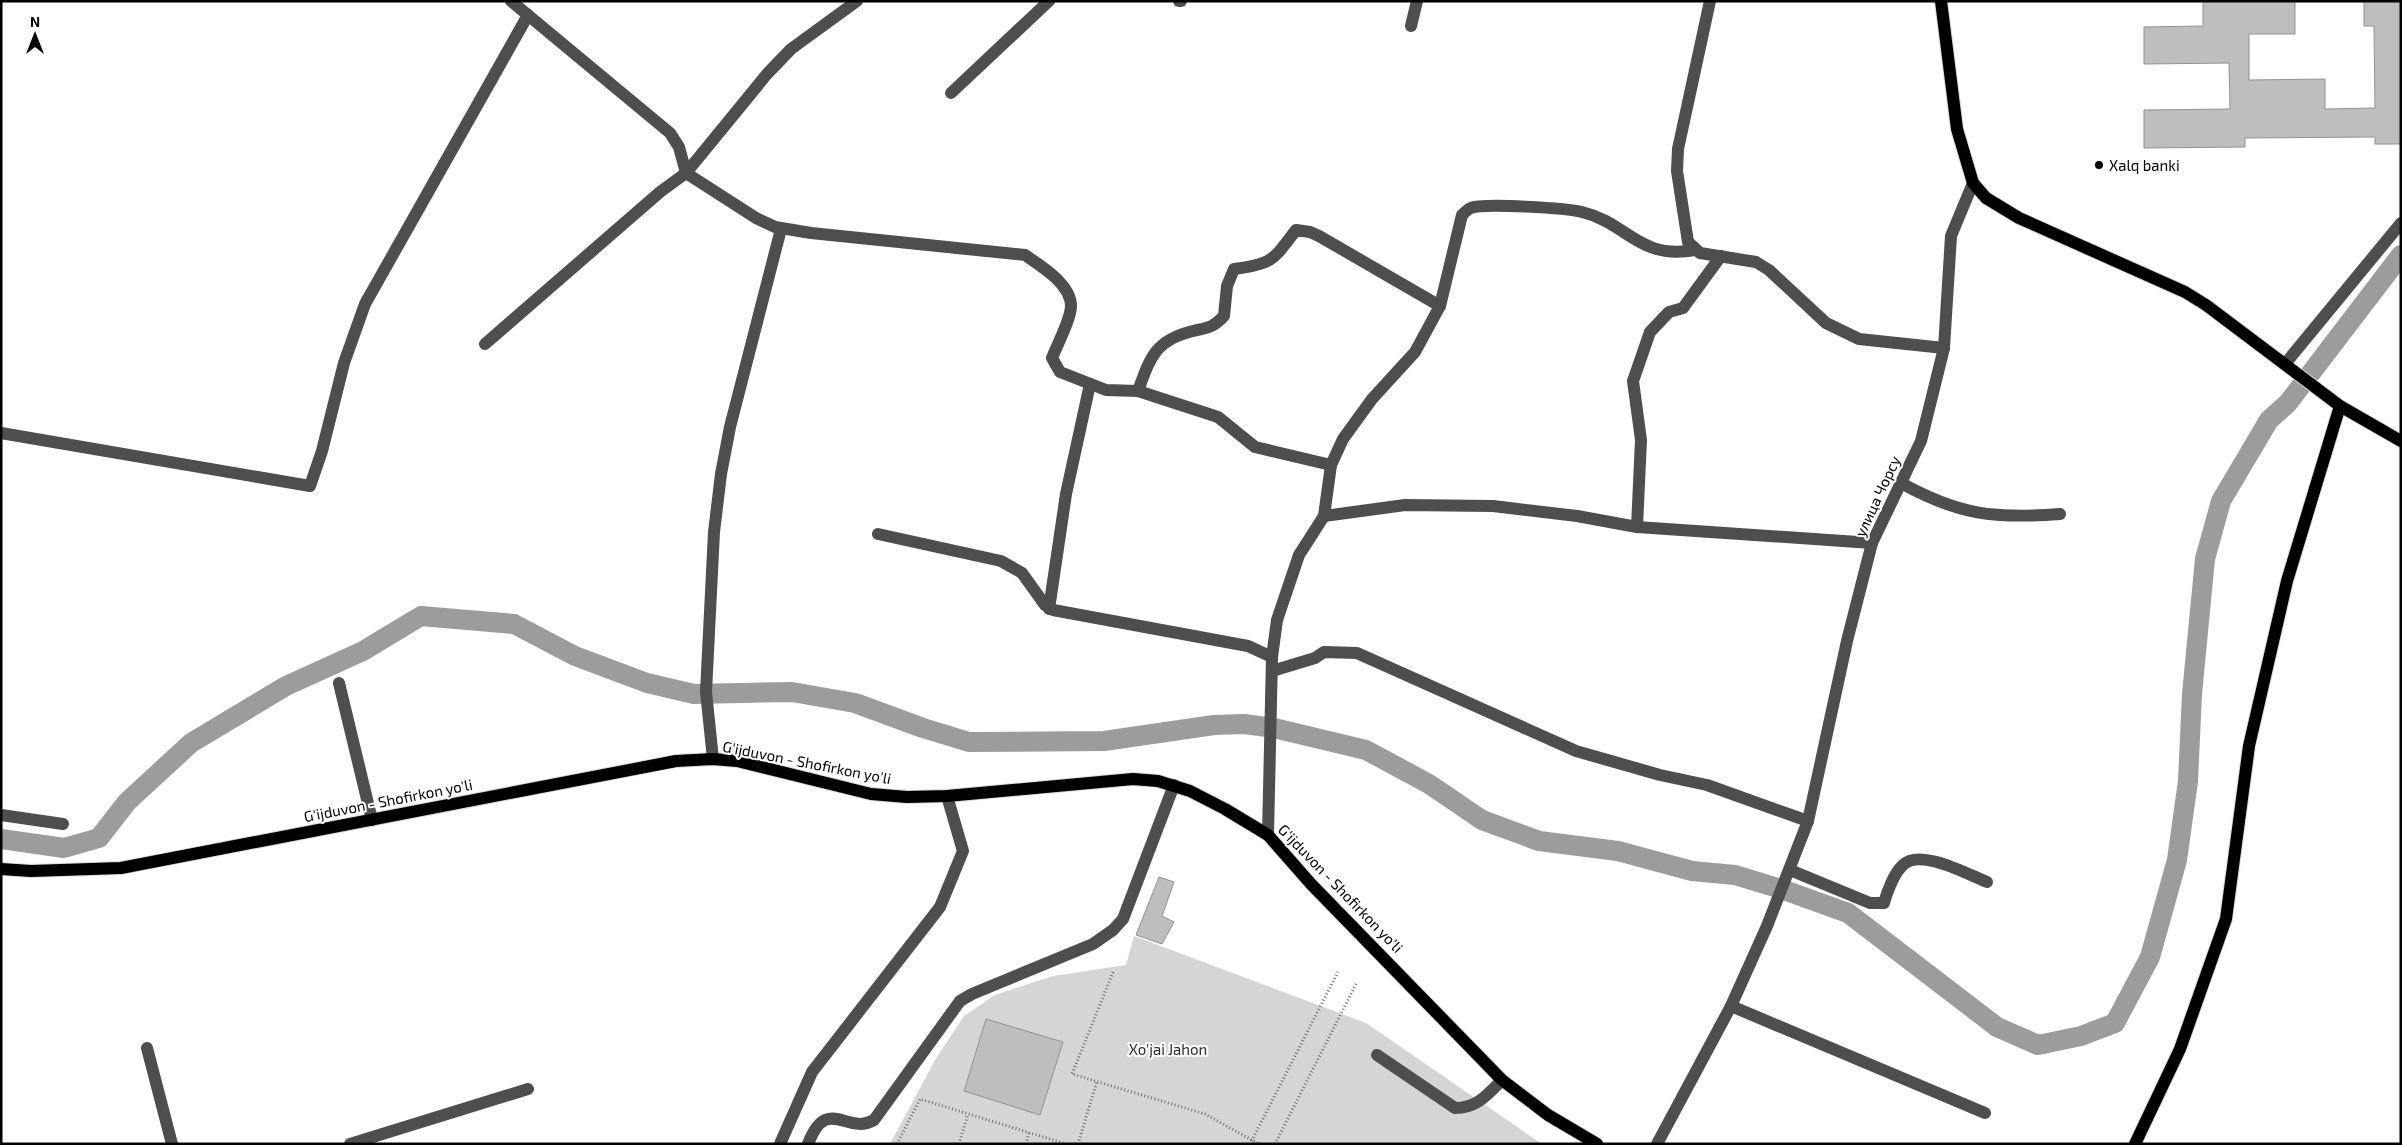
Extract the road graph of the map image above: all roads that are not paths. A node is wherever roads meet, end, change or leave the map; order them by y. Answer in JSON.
{"nodes":[{"id":1,"x":511,"y":1,"type":"edge"},
{"id":2,"x":857,"y":1,"type":"edge"},
{"id":3,"x":1049,"y":1,"type":"edge"},
{"id":4,"x":1417,"y":1,"type":"edge"},
{"id":5,"x":1710,"y":1,"type":"edge"},
{"id":6,"x":1941,"y":1,"type":"edge"},
{"id":7,"x":528,"y":15,"type":"junction"},
{"id":8,"x":1411,"y":26,"type":"dead end"},
{"id":9,"x":951,"y":93,"type":"dead end"},
{"id":10,"x":686,"y":173,"type":"junction"},
{"id":11,"x":1973,"y":182,"type":"junction"},
{"id":12,"x":2401,"y":223,"type":"edge"},
{"id":13,"x":781,"y":228,"type":"junction"},
{"id":14,"x":1695,"y":250,"type":"junction"},
{"id":15,"x":1721,"y":256,"type":"junction"},
{"id":16,"x":1440,"y":306,"type":"junction"},
{"id":17,"x":485,"y":344,"type":"dead end"},
{"id":18,"x":1944,"y":348,"type":"junction"},
{"id":19,"x":2285,"y":364,"type":"junction"},
{"id":20,"x":1090,"y":384,"type":"junction"},
{"id":21,"x":1138,"y":391,"type":"junction"},
{"id":22,"x":2340,"y":406,"type":"junction"},
{"id":23,"x":1,"y":433,"type":"edge"},
{"id":24,"x":2401,"y":441,"type":"edge"},
{"id":25,"x":1331,"y":465,"type":"junction"},
{"id":26,"x":1901,"y":483,"type":"junction"},
{"id":27,"x":2060,"y":514,"type":"dead end"},
{"id":28,"x":1324,"y":516,"type":"junction"},
{"id":29,"x":1637,"y":528,"type":"junction"},
{"id":30,"x":878,"y":534,"type":"dead end"},
{"id":31,"x":1872,"y":543,"type":"junction"},
{"id":32,"x":1049,"y":608,"type":"junction"},
{"id":33,"x":1272,"y":657,"type":"junction"},
{"id":34,"x":1272,"y":671,"type":"junction"},
{"id":35,"x":339,"y":684,"type":"dead end"},
{"id":36,"x":713,"y":759,"type":"junction"},
{"id":37,"x":1174,"y":785,"type":"junction"},
{"id":38,"x":947,"y":796,"type":"junction"},
{"id":39,"x":1,"y":815,"type":"edge"},
{"id":40,"x":372,"y":820,"type":"junction"},
{"id":41,"x":1808,"y":821,"type":"junction"},
{"id":42,"x":63,"y":824,"type":"dead end"},
{"id":43,"x":1268,"y":835,"type":"junction"},
{"id":44,"x":1,"y":869,"type":"edge"},
{"id":45,"x":1787,"y":876,"type":"junction"},
{"id":46,"x":1987,"y":882,"type":"dead end"},
{"id":47,"x":1731,"y":1006,"type":"junction"},
{"id":48,"x":147,"y":1048,"type":"dead end"},
{"id":49,"x":1377,"y":1055,"type":"dead end"},
{"id":50,"x":1502,"y":1080,"type":"junction"},
{"id":51,"x":528,"y":1089,"type":"dead end"},
{"id":52,"x":1985,"y":1113,"type":"dead end"},
{"id":53,"x":172,"y":1144,"type":"edge"},
{"id":54,"x":350,"y":1144,"type":"edge"},
{"id":55,"x":780,"y":1144,"type":"edge"},
{"id":56,"x":808,"y":1144,"type":"edge"},
{"id":57,"x":1597,"y":1144,"type":"edge"},
{"id":58,"x":1657,"y":1144,"type":"edge"},
{"id":59,"x":2135,"y":1144,"type":"edge"}],
"edges":[{"from":1,"to":7,"type":"street"},
{"from":2,"to":10,"type":"street"},
{"from":3,"to":9,"type":"street"},
{"from":4,"to":8,"type":"street"},
{"from":5,"to":14,"type":"street"},
{"from":6,"to":11,"type":"main road"},
{"from":7,"to":10,"type":"street"},
{"from":7,"to":23,"type":"street"},
{"from":10,"to":13,"type":"street"},
{"from":10,"to":17,"type":"street"},
{"from":11,"to":18,"type":"street","name":"улица Чорсу"},
{"from":11,"to":19,"type":"main road"},
{"from":12,"to":19,"type":"street"},
{"from":13,"to":20,"type":"street"},
{"from":13,"to":36,"type":"street"},
{"from":14,"to":15,"type":"street"},
{"from":14,"to":16,"type":"street"},
{"from":15,"to":18,"type":"street"},
{"from":15,"to":29,"type":"street"},
{"from":16,"to":21,"type":"street"},
{"from":16,"to":25,"type":"street"},
{"from":18,"to":26,"type":"street","name":"улица Чорсу"},
{"from":19,"to":22,"type":"main road"},
{"from":20,"to":21,"type":"street"},
{"from":20,"to":32,"type":"street"},
{"from":21,"to":25,"type":"street"},
{"from":22,"to":24,"type":"main road"},
{"from":22,"to":59,"type":"main road"},
{"from":25,"to":28,"type":"street"},
{"from":26,"to":27,"type":"street"},
{"from":26,"to":31,"type":"street","name":"улица Чорсу"},
{"from":28,"to":29,"type":"street"},
{"from":28,"to":33,"type":"street"},
{"from":29,"to":31,"type":"street"},
{"from":30,"to":32,"type":"street"},
{"from":31,"to":41,"type":"street","name":"улица Чорсу"},
{"from":32,"to":33,"type":"street"},
{"from":33,"to":34,"type":"street"},
{"from":34,"to":41,"type":"street"},
{"from":34,"to":43,"type":"street"},
{"from":35,"to":40,"type":"street"},
{"from":36,"to":38,"type":"main road","name":"G'ijduvon - Shofirkon yo'li"},
{"from":36,"to":40,"type":"main road","name":"G'ijduvon - Shofirkon yo'li"},
{"from":37,"to":38,"type":"main road","name":"G'ijduvon - Shofirkon yo'li"},
{"from":37,"to":43,"type":"main road","name":"G'ijduvon - Shofirkon yo'li"},
{"from":37,"to":56,"type":"street"},
{"from":38,"to":55,"type":"street"},
{"from":39,"to":42,"type":"street"},
{"from":40,"to":44,"type":"main road","name":"G'ijduvon - Shofirkon yo'li"},
{"from":41,"to":45,"type":"street","name":"улица Чорсу"},
{"from":43,"to":50,"type":"main road","name":"G'ijduvon - Shofirkon yo'li"},
{"from":45,"to":46,"type":"street"},
{"from":45,"to":47,"type":"street","name":"улица Чорсу"},
{"from":47,"to":52,"type":"street"},
{"from":47,"to":58,"type":"street","name":"улица Чорсу"},
{"from":48,"to":53,"type":"street"},
{"from":49,"to":50,"type":"street"},
{"from":50,"to":57,"type":"main road","name":"G'ijduvon - Shofirkon yo'li"},
{"from":51,"to":54,"type":"street"}]}
